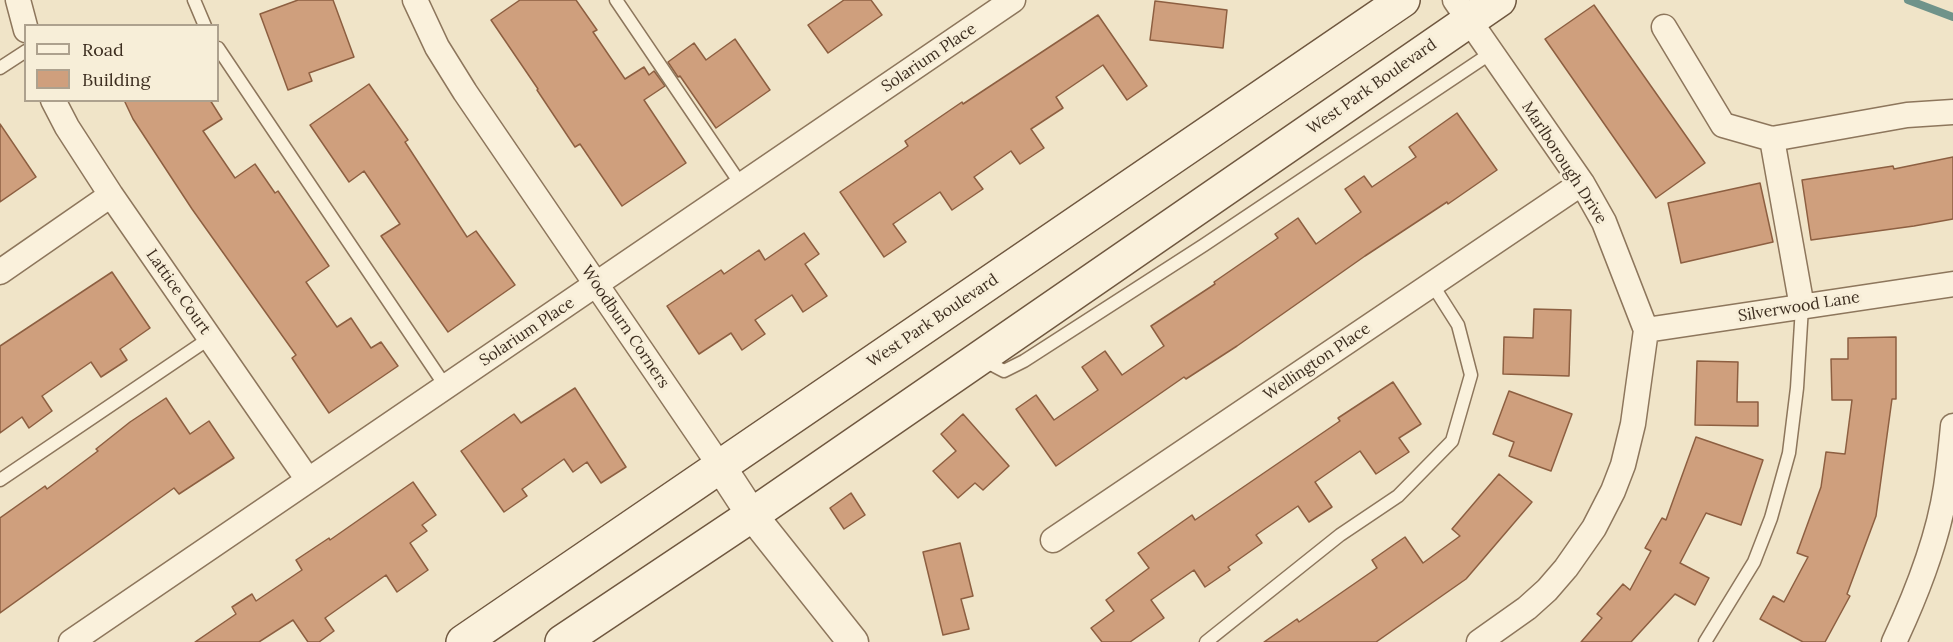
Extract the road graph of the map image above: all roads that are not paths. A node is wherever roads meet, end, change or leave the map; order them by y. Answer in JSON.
{"nodes":[{"id":1,"x":18,"y":0,"type":"edge"},
{"id":2,"x":194,"y":0,"type":"edge"},
{"id":3,"x":415,"y":0,"type":"edge"},
{"id":4,"x":616,"y":0,"type":"edge"},
{"id":5,"x":1013,"y":0,"type":"edge"},
{"id":6,"x":1402,"y":0,"type":"edge"},
{"id":7,"x":1499,"y":0,"type":"edge"},
{"id":8,"x":1462,"y":10,"type":"edge"},
{"id":9,"x":24,"y":24,"type":"edge"},
{"id":10,"x":204,"y":24,"type":"edge"},
{"id":11,"x":1665,"y":27,"type":"dead end"},
{"id":12,"x":219,"y":49,"type":"edge"},
{"id":13,"x":24,"y":52,"type":"edge"},
{"id":14,"x":1491,"y":53,"type":"junction"},
{"id":15,"x":0,"y":68,"type":"edge"},
{"id":16,"x":54,"y":102,"type":"edge"},
{"id":17,"x":1953,"y":112,"type":"edge"},
{"id":18,"x":1772,"y":139,"type":"junction"},
{"id":19,"x":1582,"y":183,"type":"junction"},
{"id":20,"x":742,"y":186,"type":"junction"},
{"id":21,"x":111,"y":195,"type":"junction"},
{"id":22,"x":0,"y":272,"type":"edge"},
{"id":23,"x":1432,"y":284,"type":"junction"},
{"id":24,"x":1953,"y":284,"type":"edge"},
{"id":25,"x":597,"y":285,"type":"junction"},
{"id":26,"x":1802,"y":307,"type":"junction"},
{"id":27,"x":1646,"y":330,"type":"junction"},
{"id":28,"x":210,"y":338,"type":"junction"},
{"id":29,"x":979,"y":358,"type":"junction"},
{"id":30,"x":446,"y":387,"type":"junction"},
{"id":31,"x":1953,"y":426,"type":"edge"},
{"id":32,"x":720,"y":466,"type":"junction"},
{"id":33,"x":0,"y":480,"type":"edge"},
{"id":34,"x":308,"y":480,"type":"junction"},
{"id":35,"x":752,"y":515,"type":"junction"},
{"id":36,"x":1053,"y":540,"type":"dead end"},
{"id":37,"x":71,"y":642,"type":"edge"},
{"id":38,"x":464,"y":642,"type":"edge"},
{"id":39,"x":562,"y":642,"type":"edge"},
{"id":40,"x":853,"y":642,"type":"edge"},
{"id":41,"x":1206,"y":642,"type":"edge"},
{"id":42,"x":1479,"y":642,"type":"edge"},
{"id":43,"x":1705,"y":642,"type":"edge"},
{"id":44,"x":1894,"y":642,"type":"edge"}],
"edges":[{"from":1,"to":9,"type":"street"},
{"from":2,"to":10,"type":"lane"},
{"from":3,"to":25,"type":"street","name":"Woodburn Corners"},
{"from":4,"to":20,"type":"lane"},
{"from":5,"to":20,"type":"street","name":"Solarium Place"},
{"from":6,"to":32,"type":"main road","name":"West Park Boulevard"},
{"from":7,"to":8,"type":"main road","name":"West Park Boulevard"},
{"from":8,"to":14,"type":"street","name":"Marlborough Drive"},
{"from":8,"to":29,"type":"main road","name":"West Park Boulevard"},
{"from":11,"to":18,"type":"street"},
{"from":12,"to":30,"type":"lane"},
{"from":13,"to":15,"type":"lane"},
{"from":14,"to":19,"type":"street","name":"Marlborough Drive"},
{"from":14,"to":29,"type":"lane"},
{"from":16,"to":21,"type":"street","name":"Lattice Court"},
{"from":17,"to":18,"type":"street"},
{"from":18,"to":26,"type":"street"},
{"from":19,"to":23,"type":"street","name":"Wellington Place"},
{"from":19,"to":27,"type":"street","name":"Marlborough Drive"},
{"from":20,"to":25,"type":"street","name":"Solarium Place"},
{"from":21,"to":22,"type":"street"},
{"from":21,"to":28,"type":"street","name":"Lattice Court"},
{"from":23,"to":36,"type":"street","name":"Wellington Place"},
{"from":23,"to":41,"type":"lane"},
{"from":24,"to":26,"type":"street","name":"Silverwood Lane"},
{"from":25,"to":30,"type":"street","name":"Solarium Place"},
{"from":25,"to":32,"type":"street","name":"Woodburn Corners"},
{"from":26,"to":27,"type":"street","name":"Silverwood Lane"},
{"from":26,"to":43,"type":"lane"},
{"from":27,"to":42,"type":"street","name":"Marlborough Drive"},
{"from":28,"to":33,"type":"lane"},
{"from":28,"to":34,"type":"street","name":"Lattice Court"},
{"from":29,"to":35,"type":"main road","name":"West Park Boulevard"},
{"from":30,"to":34,"type":"street","name":"Solarium Place"},
{"from":31,"to":44,"type":"street"},
{"from":32,"to":35,"type":"street","name":"Woodburn Corners"},
{"from":32,"to":38,"type":"main road","name":"West Park Boulevard"},
{"from":34,"to":37,"type":"street","name":"Solarium Place"},
{"from":35,"to":39,"type":"main road","name":"West Park Boulevard"},
{"from":35,"to":40,"type":"street","name":"Woodburn Corners"}]}
